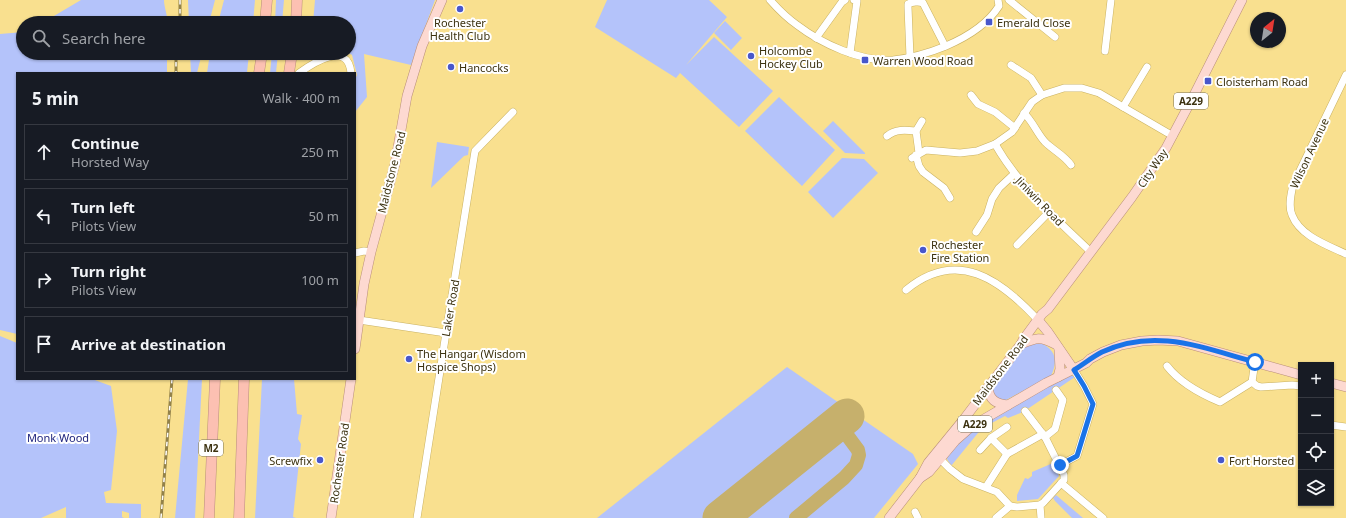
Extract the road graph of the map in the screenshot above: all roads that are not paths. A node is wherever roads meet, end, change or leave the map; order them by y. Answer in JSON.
{"nodes":[{"id":1,"x":267,"y":0,"type":"edge"},
{"id":2,"x":297,"y":0,"type":"edge"},
{"id":3,"x":442,"y":0,"type":"edge"},
{"id":4,"x":770,"y":0,"type":"edge"},
{"id":5,"x":845,"y":0,"type":"edge"},
{"id":6,"x":854,"y":0,"type":"edge"},
{"id":7,"x":998,"y":0,"type":"edge"},
{"id":8,"x":1009,"y":0,"type":"edge"},
{"id":9,"x":1111,"y":0,"type":"edge"},
{"id":10,"x":1242,"y":0,"type":"edge"},
{"id":11,"x":266,"y":16,"type":"edge"},
{"id":12,"x":296,"y":16,"type":"edge"},
{"id":13,"x":1055,"y":37,"type":"dead end"},
{"id":14,"x":816,"y":38,"type":"junction"},
{"id":15,"x":946,"y":46,"type":"junction"},
{"id":16,"x":1105,"y":52,"type":"dead end"},
{"id":17,"x":850,"y":53,"type":"junction"},
{"id":18,"x":910,"y":57,"type":"junction"},
{"id":19,"x":261,"y":60,"type":"edge"},
{"id":20,"x":291,"y":60,"type":"edge"},
{"id":21,"x":319,"y":60,"type":"edge"},
{"id":22,"x":345,"y":60,"type":"edge"},
{"id":23,"x":1011,"y":65,"type":"dead end"},
{"id":24,"x":1147,"y":67,"type":"dead end"},
{"id":25,"x":259,"y":72,"type":"edge"},
{"id":26,"x":289,"y":72,"type":"edge"},
{"id":27,"x":301,"y":72,"type":"edge"},
{"id":28,"x":351,"y":72,"type":"edge"},
{"id":29,"x":1346,"y":75,"type":"edge"},
{"id":30,"x":971,"y":95,"type":"dead end"},
{"id":31,"x":1042,"y":95,"type":"junction"},
{"id":32,"x":1123,"y":107,"type":"junction"},
{"id":33,"x":513,"y":112,"type":"dead end"},
{"id":34,"x":1024,"y":113,"type":"junction"},
{"id":35,"x":922,"y":121,"type":"dead end"},
{"id":36,"x":1016,"y":128,"type":"junction"},
{"id":37,"x":916,"y":132,"type":"junction"},
{"id":38,"x":887,"y":136,"type":"dead end"},
{"id":39,"x":1173,"y":136,"type":"junction"},
{"id":40,"x":995,"y":144,"type":"junction"},
{"id":41,"x":916,"y":156,"type":"junction"},
{"id":42,"x":1071,"y":165,"type":"dead end"},
{"id":43,"x":1014,"y":174,"type":"junction"},
{"id":44,"x":950,"y":198,"type":"dead end"},
{"id":45,"x":1049,"y":212,"type":"junction"},
{"id":46,"x":976,"y":232,"type":"dead end"},
{"id":47,"x":1017,"y":245,"type":"dead end"},
{"id":48,"x":371,"y":252,"type":"junction"},
{"id":49,"x":1091,"y":252,"type":"junction"},
{"id":50,"x":356,"y":253,"type":"edge"},
{"id":51,"x":1346,"y":254,"type":"edge"},
{"id":52,"x":906,"y":290,"type":"dead end"},
{"id":53,"x":1048,"y":309,"type":"junction"},
{"id":54,"x":359,"y":320,"type":"junction"},
{"id":55,"x":1038,"y":320,"type":"junction"},
{"id":56,"x":446,"y":332,"type":"junction"},
{"id":57,"x":1048,"y":332,"type":"junction"},
{"id":58,"x":356,"y":342,"type":"edge"},
{"id":59,"x":1021,"y":344,"type":"junction"},
{"id":60,"x":1059,"y":349,"type":"junction"},
{"id":61,"x":1090,"y":359,"type":"junction"},
{"id":62,"x":1255,"y":362,"type":"junction"},
{"id":63,"x":1167,"y":366,"type":"dead end"},
{"id":64,"x":1074,"y":370,"type":"junction"},
{"id":65,"x":1298,"y":373,"type":"edge"},
{"id":66,"x":1058,"y":378,"type":"junction"},
{"id":67,"x":215,"y":380,"type":"edge"},
{"id":68,"x":244,"y":380,"type":"edge"},
{"id":69,"x":351,"y":380,"type":"edge"},
{"id":70,"x":1252,"y":382,"type":"junction"},
{"id":71,"x":1334,"y":384,"type":"edge"},
{"id":72,"x":1298,"y":386,"type":"edge"},
{"id":73,"x":988,"y":387,"type":"junction"},
{"id":74,"x":1346,"y":387,"type":"edge"},
{"id":75,"x":1056,"y":390,"type":"dead end"},
{"id":76,"x":1008,"y":405,"type":"junction"},
{"id":77,"x":1025,"y":411,"type":"dead end"},
{"id":78,"x":1334,"y":425,"type":"edge"},
{"id":79,"x":1007,"y":427,"type":"dead end"},
{"id":80,"x":1346,"y":427,"type":"edge"},
{"id":81,"x":1044,"y":436,"type":"junction"},
{"id":82,"x":991,"y":438,"type":"junction"},
{"id":83,"x":980,"y":450,"type":"dead end"},
{"id":84,"x":1007,"y":454,"type":"junction"},
{"id":85,"x":940,"y":459,"type":"junction"},
{"id":86,"x":1060,"y":465,"type":"junction"},
{"id":87,"x":920,"y":478,"type":"junction"},
{"id":88,"x":1061,"y":483,"type":"junction"},
{"id":89,"x":986,"y":487,"type":"junction"},
{"id":90,"x":1040,"y":505,"type":"junction"},
{"id":91,"x":1010,"y":506,"type":"junction"},
{"id":92,"x":209,"y":518,"type":"edge"},
{"id":93,"x":239,"y":518,"type":"edge"},
{"id":94,"x":331,"y":518,"type":"edge"},
{"id":95,"x":417,"y":518,"type":"edge"},
{"id":96,"x":889,"y":518,"type":"edge"},
{"id":97,"x":996,"y":518,"type":"edge"},
{"id":98,"x":1041,"y":518,"type":"edge"},
{"id":99,"x":1103,"y":518,"type":"edge"}],
"edges":[{"from":1,"to":11,"type":"highway"},
{"from":2,"to":12,"type":"highway"},
{"from":3,"to":48,"type":"main road","name":"Maidstone Road"},
{"from":4,"to":14,"type":"street"},
{"from":5,"to":14,"type":"street"},
{"from":6,"to":17,"type":"street"},
{"from":7,"to":15,"type":"street"},
{"from":8,"to":13,"type":"street"},
{"from":9,"to":16,"type":"street"},
{"from":10,"to":39,"type":"main road","name":"City Way","number":"A229"},
{"from":14,"to":17,"type":"street"},
{"from":15,"to":18,"type":"street"},
{"from":15,"to":18,"type":"street"},
{"from":17,"to":18,"type":"street"},
{"from":19,"to":25,"type":"highway"},
{"from":20,"to":26,"type":"highway"},
{"from":21,"to":27,"type":"street"},
{"from":22,"to":28,"type":"street"},
{"from":23,"to":31,"type":"street"},
{"from":24,"to":32,"type":"street"},
{"from":29,"to":51,"type":"street","name":"Wilson Avenue"},
{"from":30,"to":36,"type":"street"},
{"from":31,"to":32,"type":"street"},
{"from":31,"to":34,"type":"street"},
{"from":32,"to":39,"type":"street"},
{"from":33,"to":56,"type":"street","name":"Laker Road"},
{"from":34,"to":36,"type":"street"},
{"from":34,"to":42,"type":"street"},
{"from":35,"to":37,"type":"street"},
{"from":36,"to":40,"type":"street"},
{"from":37,"to":38,"type":"street"},
{"from":37,"to":41,"type":"street"},
{"from":39,"to":49,"type":"main road","name":"City Way","number":"A229"},
{"from":40,"to":41,"type":"street"},
{"from":40,"to":43,"type":"street","name":"Jiniwin Road"},
{"from":41,"to":44,"type":"street"},
{"from":43,"to":45,"type":"street","name":"Jiniwin Road"},
{"from":43,"to":46,"type":"street"},
{"from":45,"to":47,"type":"street"},
{"from":45,"to":49,"type":"street","name":"Jiniwin Road"},
{"from":48,"to":50,"type":"street"},
{"from":48,"to":54,"type":"main road","name":"Maidstone Road"},
{"from":49,"to":53,"type":"main road","name":"City Way","number":"A229"},
{"from":52,"to":55,"type":"street"},
{"from":53,"to":55,"type":"main road","name":"City Way","number":"A229"},
{"from":53,"to":57,"type":"main road"},
{"from":54,"to":56,"type":"street"},
{"from":54,"to":58,"type":"main road","name":"Maidstone Road"},
{"from":55,"to":57,"type":"main road"},
{"from":55,"to":59,"type":"main road","name":"Maidstone Road","number":"A229"},
{"from":56,"to":95,"type":"street","name":"Laker Road"},
{"from":57,"to":60,"type":"main road"},
{"from":59,"to":60,"type":"main road"},
{"from":59,"to":73,"type":"main road","name":"Maidstone Road","number":"A229"},
{"from":60,"to":61,"type":"main road"},
{"from":60,"to":64,"type":"main road"},
{"from":60,"to":66,"type":"main road"},
{"from":61,"to":62,"type":"main road","name":"Maidstone Road"},
{"from":61,"to":64,"type":"main road","name":"Maidstone Road"},
{"from":62,"to":65,"type":"main road","name":"Maidstone Road"},
{"from":62,"to":70,"type":"street"},
{"from":63,"to":70,"type":"street"},
{"from":64,"to":66,"type":"main road","name":"Maidstone Road","number":"A229"},
{"from":64,"to":86,"type":"street"},
{"from":66,"to":76,"type":"main road","name":"Maidstone Road","number":"A229"},
{"from":67,"to":92,"type":"highway","number":"M2"},
{"from":68,"to":93,"type":"highway"},
{"from":69,"to":94,"type":"main road","name":"Rochester Road"},
{"from":70,"to":72,"type":"street"},
{"from":71,"to":74,"type":"main road"},
{"from":73,"to":76,"type":"main road"},
{"from":73,"to":87,"type":"main road","name":"Maidstone Road","number":"A229"},
{"from":75,"to":81,"type":"street"},
{"from":76,"to":85,"type":"main road","name":"Maidstone Road","number":"A229"},
{"from":77,"to":81,"type":"street"},
{"from":78,"to":80,"type":"street"},
{"from":79,"to":82,"type":"street"},
{"from":81,"to":84,"type":"street"},
{"from":81,"to":86,"type":"street"},
{"from":82,"to":83,"type":"street"},
{"from":82,"to":84,"type":"street"},
{"from":84,"to":89,"type":"street"},
{"from":85,"to":87,"type":"main road","name":"Maidstone Road","number":"A229"},
{"from":85,"to":89,"type":"street"},
{"from":86,"to":88,"type":"street"},
{"from":87,"to":96,"type":"main road","name":"Maidstone Road","number":"A229"},
{"from":88,"to":90,"type":"street"},
{"from":88,"to":99,"type":"street"},
{"from":89,"to":91,"type":"street"},
{"from":90,"to":91,"type":"street"},
{"from":90,"to":98,"type":"street"},
{"from":91,"to":97,"type":"street"}]}
